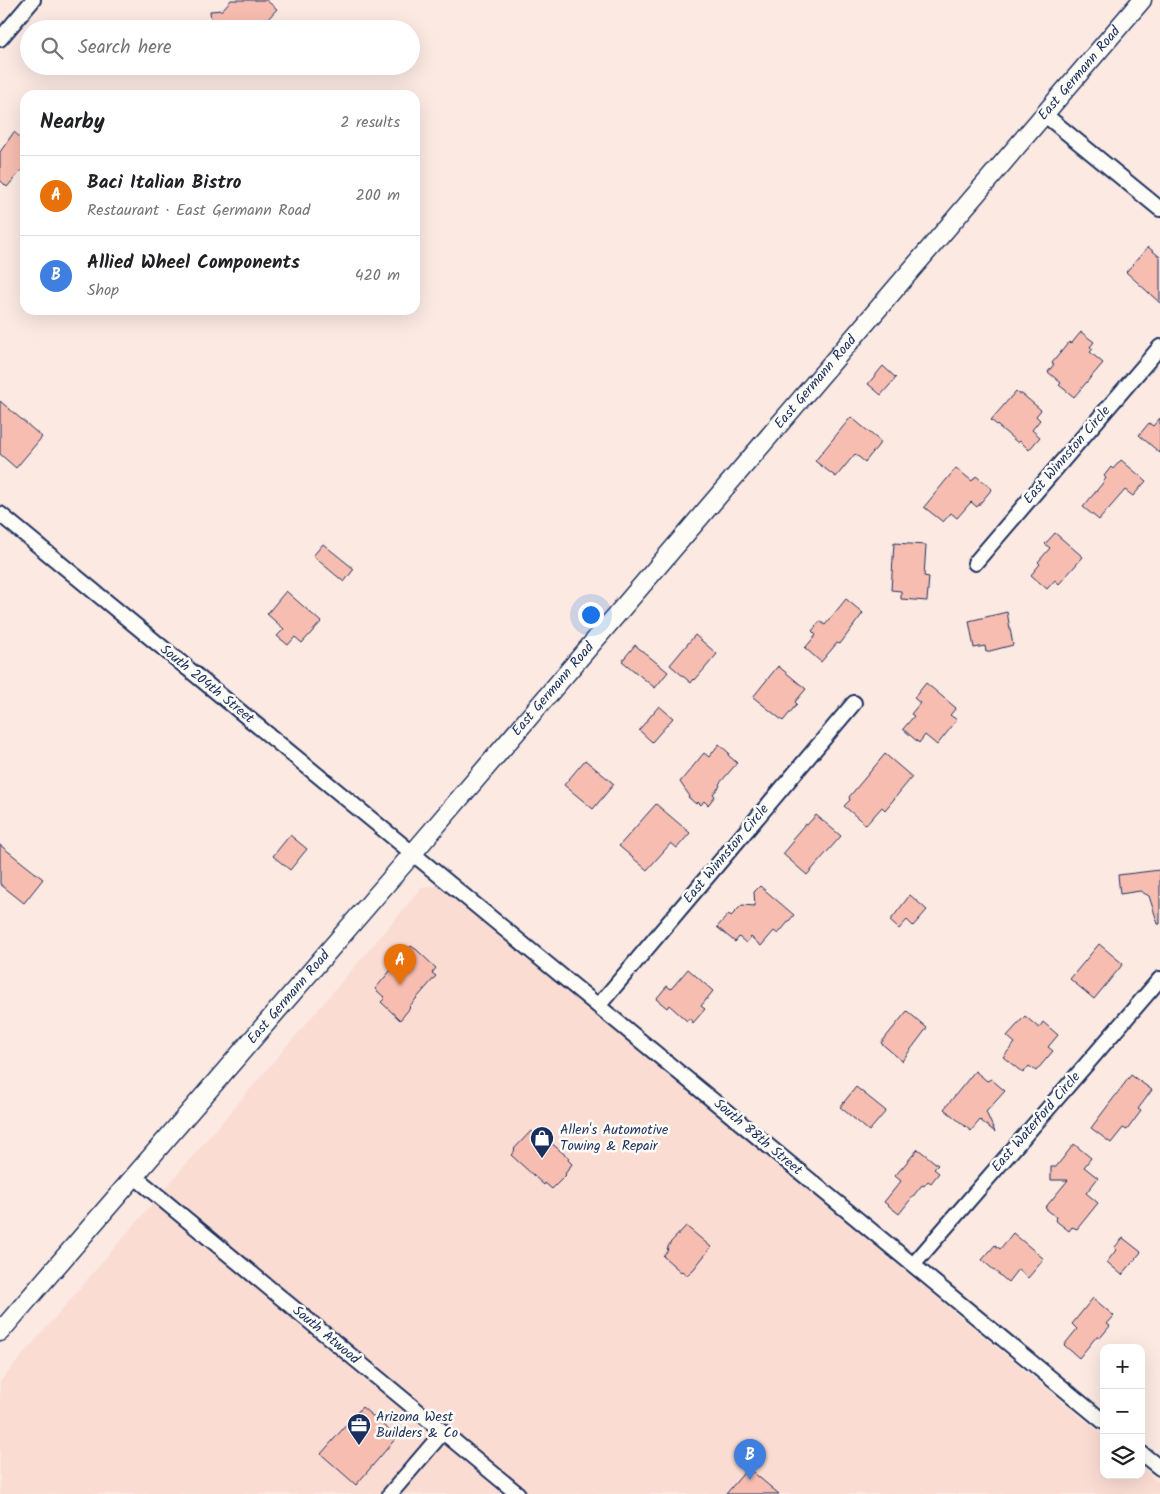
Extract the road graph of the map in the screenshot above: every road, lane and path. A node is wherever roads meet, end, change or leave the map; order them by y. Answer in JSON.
{"nodes":[{"id":1,"x":33,"y":0,"type":"edge"},
{"id":2,"x":1142,"y":0,"type":"edge"},
{"id":3,"x":0,"y":39,"type":"edge"},
{"id":4,"x":1044,"y":114,"type":"junction"},
{"id":5,"x":1160,"y":209,"type":"edge"},
{"id":6,"x":1160,"y":347,"type":"edge"},
{"id":7,"x":0,"y":514,"type":"edge"},
{"id":8,"x":974,"y":563,"type":"dead end"},
{"id":9,"x":854,"y":703,"type":"dead end"},
{"id":10,"x":413,"y":853,"type":"junction"},
{"id":11,"x":1160,"y":980,"type":"edge"},
{"id":12,"x":599,"y":1006,"type":"junction"},
{"id":13,"x":134,"y":1176,"type":"junction"},
{"id":14,"x":913,"y":1265,"type":"junction"},
{"id":15,"x":0,"y":1332,"type":"edge"},
{"id":16,"x":1100,"y":1419,"type":"edge"},
{"id":17,"x":443,"y":1432,"type":"junction"},
{"id":18,"x":1145,"y":1456,"type":"edge"},
{"id":19,"x":1160,"y":1468,"type":"edge"},
{"id":20,"x":390,"y":1494,"type":"edge"},
{"id":21,"x":518,"y":1494,"type":"edge"}],
"edges":[{"from":1,"to":3,"type":"street"},
{"from":2,"to":4,"type":"street","name":"East Germann Road"},
{"from":4,"to":5,"type":"street"},
{"from":4,"to":10,"type":"street","name":"East Germann Road"},
{"from":6,"to":8,"type":"street","name":"East Winnston Circle"},
{"from":7,"to":10,"type":"street","name":"South 204th Street"},
{"from":9,"to":12,"type":"street","name":"East Winnston Circle"},
{"from":10,"to":12,"type":"street","name":"South 88th Street"},
{"from":10,"to":13,"type":"street","name":"East Germann Road"},
{"from":11,"to":14,"type":"street","name":"East Waterford Circle"},
{"from":12,"to":14,"type":"street","name":"South 88th Street"},
{"from":13,"to":15,"type":"street","name":"East Germann Road"},
{"from":13,"to":17,"type":"street","name":"South Atwood"},
{"from":14,"to":16,"type":"street","name":"South 88th Street"},
{"from":17,"to":20,"type":"street"},
{"from":17,"to":21,"type":"street","name":"South Atwood"},
{"from":18,"to":19,"type":"street"}]}
